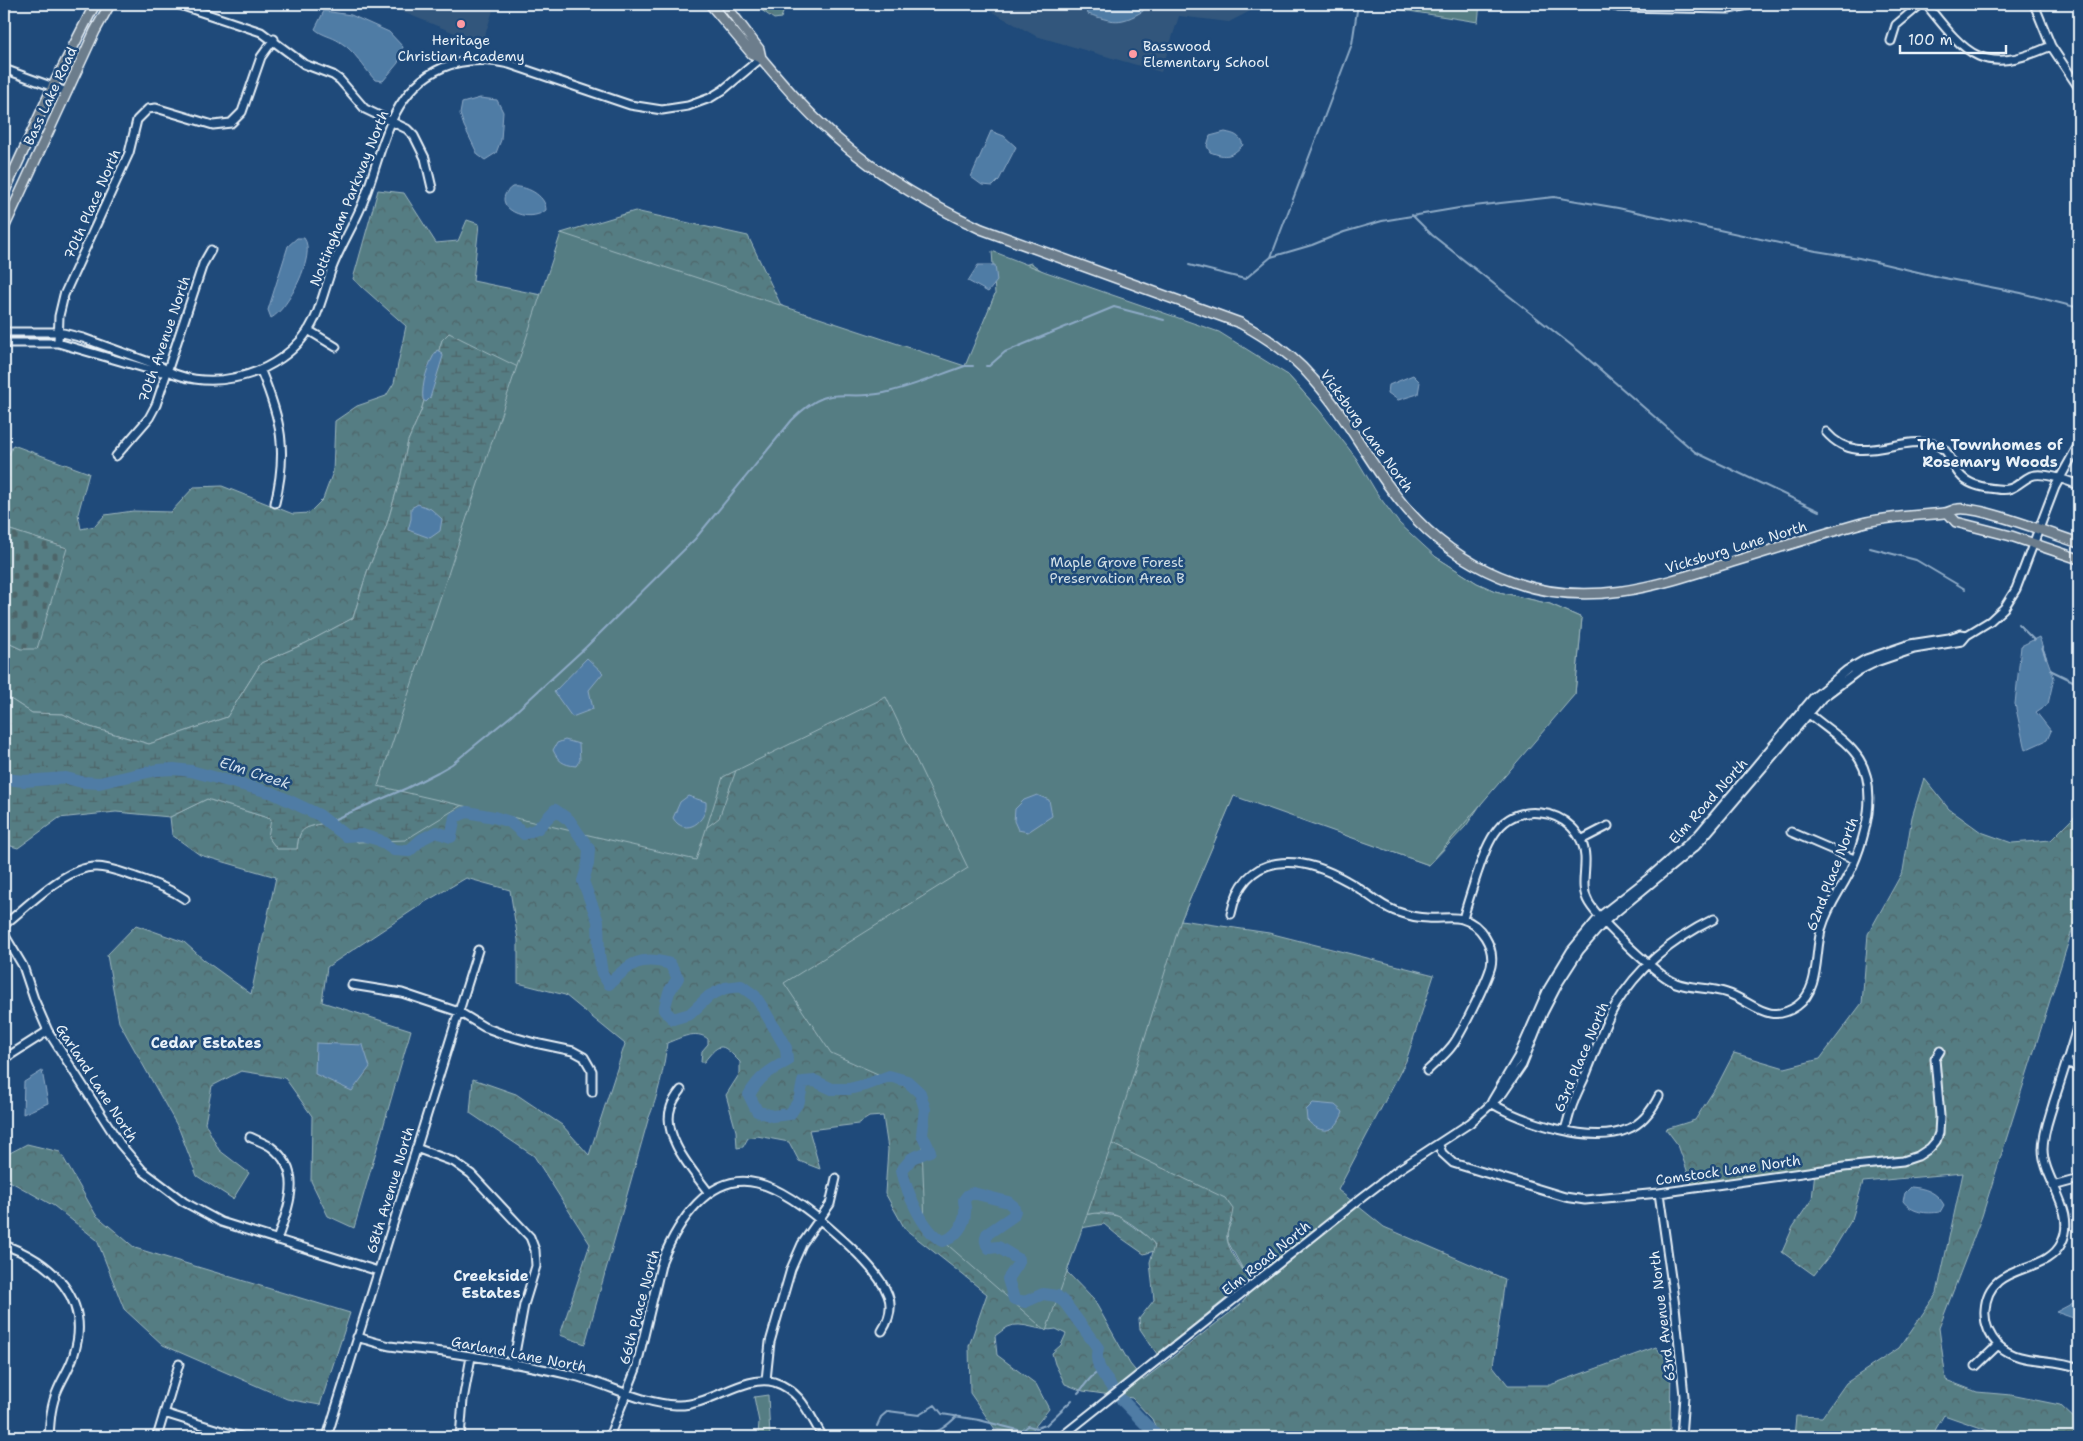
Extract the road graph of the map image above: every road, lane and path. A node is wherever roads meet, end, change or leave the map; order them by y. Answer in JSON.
{"nodes":[{"id":1,"x":7,"y":4,"type":"edge"},
{"id":2,"x":95,"y":4,"type":"edge"},
{"id":3,"x":110,"y":4,"type":"edge"},
{"id":4,"x":177,"y":4,"type":"edge"},
{"id":5,"x":710,"y":4,"type":"edge"},
{"id":6,"x":725,"y":4,"type":"edge"},
{"id":7,"x":1604,"y":4,"type":"edge"},
{"id":8,"x":1753,"y":4,"type":"edge"},
{"id":9,"x":1921,"y":4,"type":"edge"},
{"id":10,"x":1926,"y":4,"type":"edge"},
{"id":11,"x":2034,"y":4,"type":"edge"},
{"id":12,"x":1668,"y":5,"type":"edge"},
{"id":13,"x":4,"y":12,"type":"edge"},
{"id":14,"x":274,"y":39,"type":"junction"},
{"id":15,"x":1891,"y":41,"type":"dead end"},
{"id":16,"x":2052,"y":46,"type":"junction"},
{"id":17,"x":761,"y":58,"type":"junction"},
{"id":18,"x":4,"y":69,"type":"edge"},
{"id":19,"x":53,"y":86,"type":"junction"},
{"id":20,"x":2079,"y":88,"type":"edge"},
{"id":21,"x":67,"y":92,"type":"junction"},
{"id":22,"x":391,"y":122,"type":"junction"},
{"id":23,"x":432,"y":188,"type":"dead end"},
{"id":24,"x":4,"y":193,"type":"edge"},
{"id":25,"x":4,"y":228,"type":"edge"},
{"id":26,"x":211,"y":250,"type":"dead end"},
{"id":27,"x":308,"y":330,"type":"junction"},
{"id":28,"x":4,"y":332,"type":"edge"},
{"id":29,"x":59,"y":332,"type":"junction"},
{"id":30,"x":4,"y":343,"type":"edge"},
{"id":31,"x":58,"y":343,"type":"junction"},
{"id":32,"x":336,"y":347,"type":"dead end"},
{"id":33,"x":168,"y":371,"type":"junction"},
{"id":34,"x":261,"y":371,"type":"junction"},
{"id":35,"x":1826,"y":432,"type":"dead end"},
{"id":36,"x":2079,"y":444,"type":"edge"},
{"id":37,"x":116,"y":456,"type":"dead end"},
{"id":38,"x":2058,"y":479,"type":"junction"},
{"id":39,"x":2079,"y":485,"type":"edge"},
{"id":40,"x":275,"y":503,"type":"dead end"},
{"id":41,"x":1948,"y":513,"type":"junction"},
{"id":42,"x":2038,"y":530,"type":"junction"},
{"id":43,"x":2079,"y":543,"type":"edge"},
{"id":44,"x":2034,"y":544,"type":"junction"},
{"id":45,"x":2079,"y":559,"type":"edge"},
{"id":46,"x":1805,"y":711,"type":"junction"},
{"id":47,"x":1608,"y":826,"type":"dead end"},
{"id":48,"x":1791,"y":832,"type":"dead end"},
{"id":49,"x":1581,"y":840,"type":"junction"},
{"id":50,"x":1854,"y":859,"type":"junction"},
{"id":51,"x":185,"y":899,"type":"dead end"},
{"id":52,"x":1231,"y":914,"type":"dead end"},
{"id":53,"x":1462,"y":919,"type":"junction"},
{"id":54,"x":1603,"y":919,"type":"junction"},
{"id":55,"x":1714,"y":919,"type":"dead end"},
{"id":56,"x":4,"y":926,"type":"edge"},
{"id":57,"x":4,"y":934,"type":"edge"},
{"id":58,"x":478,"y":950,"type":"dead end"},
{"id":59,"x":1648,"y":964,"type":"junction"},
{"id":60,"x":352,"y":985,"type":"dead end"},
{"id":61,"x":459,"y":1012,"type":"junction"},
{"id":62,"x":2079,"y":1021,"type":"edge"},
{"id":63,"x":48,"y":1031,"type":"junction"},
{"id":64,"x":1940,"y":1051,"type":"dead end"},
{"id":65,"x":4,"y":1059,"type":"edge"},
{"id":66,"x":2066,"y":1062,"type":"junction"},
{"id":67,"x":2079,"y":1067,"type":"edge"},
{"id":68,"x":1427,"y":1071,"type":"dead end"},
{"id":69,"x":681,"y":1090,"type":"dead end"},
{"id":70,"x":592,"y":1092,"type":"dead end"},
{"id":71,"x":1659,"y":1096,"type":"dead end"},
{"id":72,"x":1491,"y":1103,"type":"junction"},
{"id":73,"x":1565,"y":1130,"type":"junction"},
{"id":74,"x":250,"y":1137,"type":"dead end"},
{"id":75,"x":1438,"y":1145,"type":"junction"},
{"id":76,"x":416,"y":1148,"type":"junction"},
{"id":77,"x":836,"y":1178,"type":"dead end"},
{"id":78,"x":2079,"y":1179,"type":"edge"},
{"id":79,"x":2053,"y":1186,"type":"junction"},
{"id":80,"x":709,"y":1193,"type":"junction"},
{"id":81,"x":1659,"y":1193,"type":"junction"},
{"id":82,"x":820,"y":1220,"type":"junction"},
{"id":83,"x":277,"y":1240,"type":"junction"},
{"id":84,"x":4,"y":1245,"type":"edge"},
{"id":85,"x":378,"y":1271,"type":"junction"},
{"id":86,"x":882,"y":1331,"type":"dead end"},
{"id":87,"x":357,"y":1337,"type":"junction"},
{"id":88,"x":1998,"y":1345,"type":"junction"},
{"id":89,"x":471,"y":1357,"type":"junction"},
{"id":90,"x":179,"y":1364,"type":"dead end"},
{"id":91,"x":513,"y":1364,"type":"junction"},
{"id":92,"x":1976,"y":1366,"type":"dead end"},
{"id":93,"x":2079,"y":1368,"type":"edge"},
{"id":94,"x":766,"y":1380,"type":"junction"},
{"id":95,"x":626,"y":1394,"type":"junction"},
{"id":96,"x":164,"y":1413,"type":"junction"},
{"id":97,"x":49,"y":1437,"type":"edge"},
{"id":98,"x":157,"y":1437,"type":"edge"},
{"id":99,"x":241,"y":1437,"type":"edge"},
{"id":100,"x":327,"y":1437,"type":"edge"},
{"id":101,"x":460,"y":1437,"type":"edge"},
{"id":102,"x":609,"y":1437,"type":"edge"},
{"id":103,"x":823,"y":1437,"type":"edge"},
{"id":104,"x":1061,"y":1437,"type":"edge"},
{"id":105,"x":1681,"y":1437,"type":"edge"}],
"edges":[{"from":1,"to":13,"type":"street"},
{"from":2,"to":19,"type":"main road","name":"Bass Lake Road"},
{"from":3,"to":21,"type":"main road","name":"Bass Lake Road"},
{"from":4,"to":14,"type":"street"},
{"from":5,"to":17,"type":"main road","name":"Vicksburg Lane North"},
{"from":6,"to":17,"type":"main road","name":"Vicksburg Lane North"},
{"from":7,"to":12,"type":"street"},
{"from":8,"to":12,"type":"street"},
{"from":9,"to":15,"type":"street"},
{"from":10,"to":16,"type":"street"},
{"from":11,"to":16,"type":"street"},
{"from":14,"to":22,"type":"street"},
{"from":14,"to":29,"type":"street","name":"70th Place North"},
{"from":16,"to":20,"type":"street"},
{"from":17,"to":22,"type":"street","name":"Nottingham Parkway North"},
{"from":17,"to":41,"type":"main road","name":"Vicksburg Lane North"},
{"from":18,"to":19,"type":"street"},
{"from":19,"to":21,"type":"street"},
{"from":19,"to":24,"type":"main road","name":"Bass Lake Road"},
{"from":21,"to":25,"type":"main road","name":"Bass Lake Road"},
{"from":22,"to":23,"type":"street"},
{"from":22,"to":27,"type":"street","name":"Nottingham Parkway North"},
{"from":26,"to":33,"type":"street","name":"70th Avenue North"},
{"from":27,"to":32,"type":"street"},
{"from":27,"to":34,"type":"street","name":"Nottingham Parkway North"},
{"from":28,"to":29,"type":"street","name":"Nottingham Parkway North"},
{"from":29,"to":31,"type":"street","name":"70th Place North"},
{"from":29,"to":33,"type":"street","name":"Nottingham Parkway North"},
{"from":30,"to":31,"type":"street","name":"Nottingham Parkway North"},
{"from":31,"to":33,"type":"street","name":"Nottingham Parkway North"},
{"from":33,"to":34,"type":"street","name":"Nottingham Parkway North"},
{"from":33,"to":37,"type":"street","name":"70th Avenue North"},
{"from":34,"to":40,"type":"street"},
{"from":35,"to":38,"type":"street"},
{"from":36,"to":38,"type":"street","name":"Elm Road North"},
{"from":38,"to":39,"type":"street"},
{"from":38,"to":42,"type":"street","name":"Elm Road North"},
{"from":41,"to":42,"type":"main road","name":"Vicksburg Lane North"},
{"from":41,"to":44,"type":"main road"},
{"from":42,"to":43,"type":"main road","name":"Vicksburg Lane North"},
{"from":42,"to":44,"type":"street","name":"Elm Road North"},
{"from":44,"to":45,"type":"main road"},
{"from":44,"to":46,"type":"street","name":"Elm Road North"},
{"from":46,"to":50,"type":"street","name":"62nd Place North"},
{"from":46,"to":54,"type":"street","name":"Elm Road North"},
{"from":47,"to":49,"type":"street"},
{"from":48,"to":50,"type":"street"},
{"from":49,"to":53,"type":"street"},
{"from":49,"to":54,"type":"street"},
{"from":50,"to":59,"type":"street","name":"62nd Place North"},
{"from":51,"to":56,"type":"street"},
{"from":52,"to":53,"type":"street"},
{"from":53,"to":68,"type":"street"},
{"from":54,"to":59,"type":"street"},
{"from":54,"to":72,"type":"street","name":"Elm Road North"},
{"from":55,"to":59,"type":"street","name":"63rd Place North"},
{"from":57,"to":63,"type":"street","name":"Garland Lane North"},
{"from":58,"to":61,"type":"street","name":"68th Avenue North"},
{"from":59,"to":73,"type":"street","name":"63rd Place North"},
{"from":60,"to":61,"type":"street"},
{"from":61,"to":70,"type":"street"},
{"from":61,"to":76,"type":"street","name":"68th Avenue North"},
{"from":62,"to":66,"type":"street"},
{"from":63,"to":65,"type":"street"},
{"from":63,"to":83,"type":"street","name":"Garland Lane North"},
{"from":64,"to":81,"type":"street","name":"Comstock Lane North"},
{"from":66,"to":67,"type":"street"},
{"from":66,"to":79,"type":"street"},
{"from":69,"to":80,"type":"street"},
{"from":71,"to":73,"type":"street"},
{"from":72,"to":73,"type":"street"},
{"from":72,"to":75,"type":"street","name":"Elm Road North"},
{"from":74,"to":83,"type":"street"},
{"from":75,"to":81,"type":"street","name":"Comstock Lane North"},
{"from":75,"to":104,"type":"street","name":"Elm Road North"},
{"from":76,"to":85,"type":"street","name":"68th Avenue North"},
{"from":76,"to":91,"type":"street"},
{"from":77,"to":82,"type":"street"},
{"from":78,"to":79,"type":"street"},
{"from":79,"to":88,"type":"street"},
{"from":80,"to":82,"type":"street"},
{"from":80,"to":95,"type":"street","name":"66th Place North"},
{"from":81,"to":105,"type":"street","name":"63rd Avenue North"},
{"from":82,"to":86,"type":"street"},
{"from":82,"to":94,"type":"street"},
{"from":83,"to":85,"type":"street","name":"Garland Lane North"},
{"from":84,"to":97,"type":"street"},
{"from":85,"to":87,"type":"street","name":"68th Avenue North"},
{"from":87,"to":89,"type":"street","name":"Garland Lane North"},
{"from":87,"to":100,"type":"street","name":"68th Avenue North"},
{"from":88,"to":92,"type":"street"},
{"from":88,"to":93,"type":"street"},
{"from":89,"to":91,"type":"street","name":"Garland Lane North"},
{"from":89,"to":101,"type":"street"},
{"from":90,"to":96,"type":"street"},
{"from":91,"to":95,"type":"street","name":"Garland Lane North"},
{"from":94,"to":95,"type":"street","name":"Garland Lane North"},
{"from":94,"to":103,"type":"street"},
{"from":95,"to":102,"type":"street","name":"66th Place North"},
{"from":96,"to":98,"type":"street"},
{"from":96,"to":99,"type":"street"}]}
